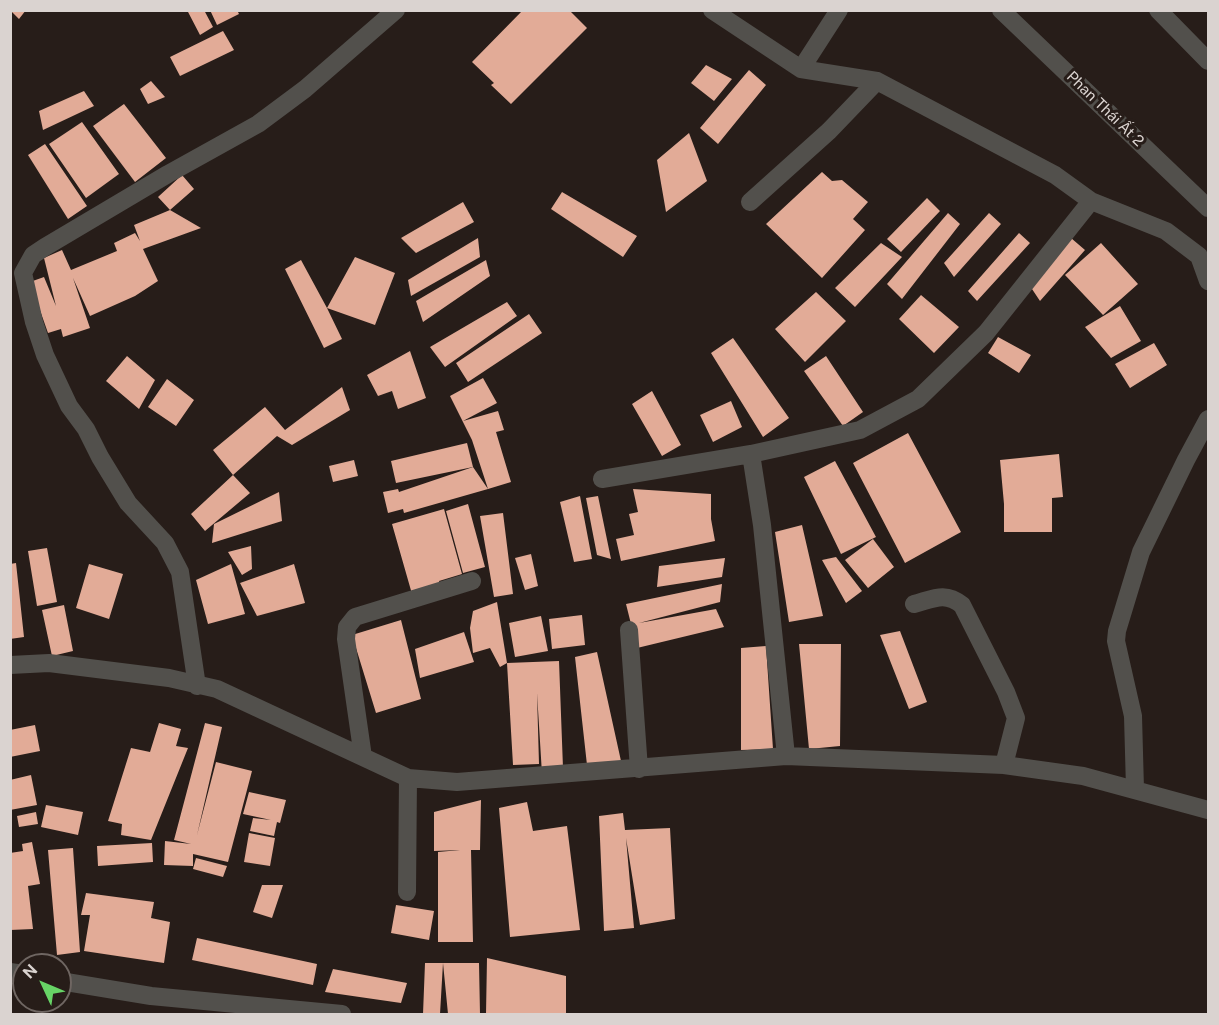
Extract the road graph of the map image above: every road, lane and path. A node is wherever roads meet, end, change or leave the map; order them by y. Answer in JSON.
{"nodes":[{"id":1,"x":396,"y":10,"type":"edge"},
{"id":2,"x":712,"y":10,"type":"edge"},
{"id":3,"x":839,"y":10,"type":"edge"},
{"id":4,"x":1001,"y":10,"type":"edge"},
{"id":5,"x":1158,"y":10,"type":"edge"},
{"id":6,"x":1209,"y":61,"type":"edge"},
{"id":7,"x":801,"y":69,"type":"junction"},
{"id":8,"x":877,"y":81,"type":"junction"},
{"id":9,"x":1091,"y":201,"type":"junction"},
{"id":10,"x":750,"y":202,"type":"dead end"},
{"id":11,"x":1209,"y":208,"type":"edge"},
{"id":12,"x":1209,"y":281,"type":"edge"},
{"id":13,"x":1209,"y":419,"type":"edge"},
{"id":14,"x":752,"y":454,"type":"junction"},
{"id":15,"x":602,"y":479,"type":"dead end"},
{"id":16,"x":472,"y":582,"type":"dead end"},
{"id":17,"x":914,"y":604,"type":"dead end"},
{"id":18,"x":629,"y":630,"type":"dead end"},
{"id":19,"x":10,"y":665,"type":"edge"},
{"id":20,"x":197,"y":686,"type":"junction"},
{"id":21,"x":786,"y":756,"type":"junction"},
{"id":22,"x":363,"y":757,"type":"junction"},
{"id":23,"x":1004,"y":765,"type":"junction"},
{"id":24,"x":639,"y":769,"type":"junction"},
{"id":25,"x":408,"y":778,"type":"junction"},
{"id":26,"x":1135,"y":789,"type":"junction"},
{"id":27,"x":1209,"y":810,"type":"edge"},
{"id":28,"x":407,"y":892,"type":"dead end"},
{"id":29,"x":72,"y":983,"type":"edge"},
{"id":30,"x":342,"y":1014,"type":"edge"}],
"edges":[{"from":1,"to":20,"type":"street"},
{"from":2,"to":7,"type":"street"},
{"from":3,"to":7,"type":"street"},
{"from":4,"to":11,"type":"street","name":"Phan Thái Ất 2"},
{"from":5,"to":6,"type":"street"},
{"from":7,"to":8,"type":"street"},
{"from":8,"to":9,"type":"street"},
{"from":8,"to":10,"type":"street"},
{"from":9,"to":12,"type":"street"},
{"from":9,"to":14,"type":"street"},
{"from":13,"to":26,"type":"street"},
{"from":14,"to":15,"type":"street"},
{"from":14,"to":21,"type":"street"},
{"from":16,"to":22,"type":"street"},
{"from":17,"to":23,"type":"street"},
{"from":18,"to":24,"type":"street"},
{"from":19,"to":20,"type":"street"},
{"from":20,"to":22,"type":"street"},
{"from":21,"to":23,"type":"street"},
{"from":21,"to":24,"type":"street"},
{"from":22,"to":25,"type":"street"},
{"from":23,"to":26,"type":"street"},
{"from":24,"to":25,"type":"street"},
{"from":25,"to":28,"type":"street"},
{"from":26,"to":27,"type":"street"},
{"from":29,"to":30,"type":"street"}]}
